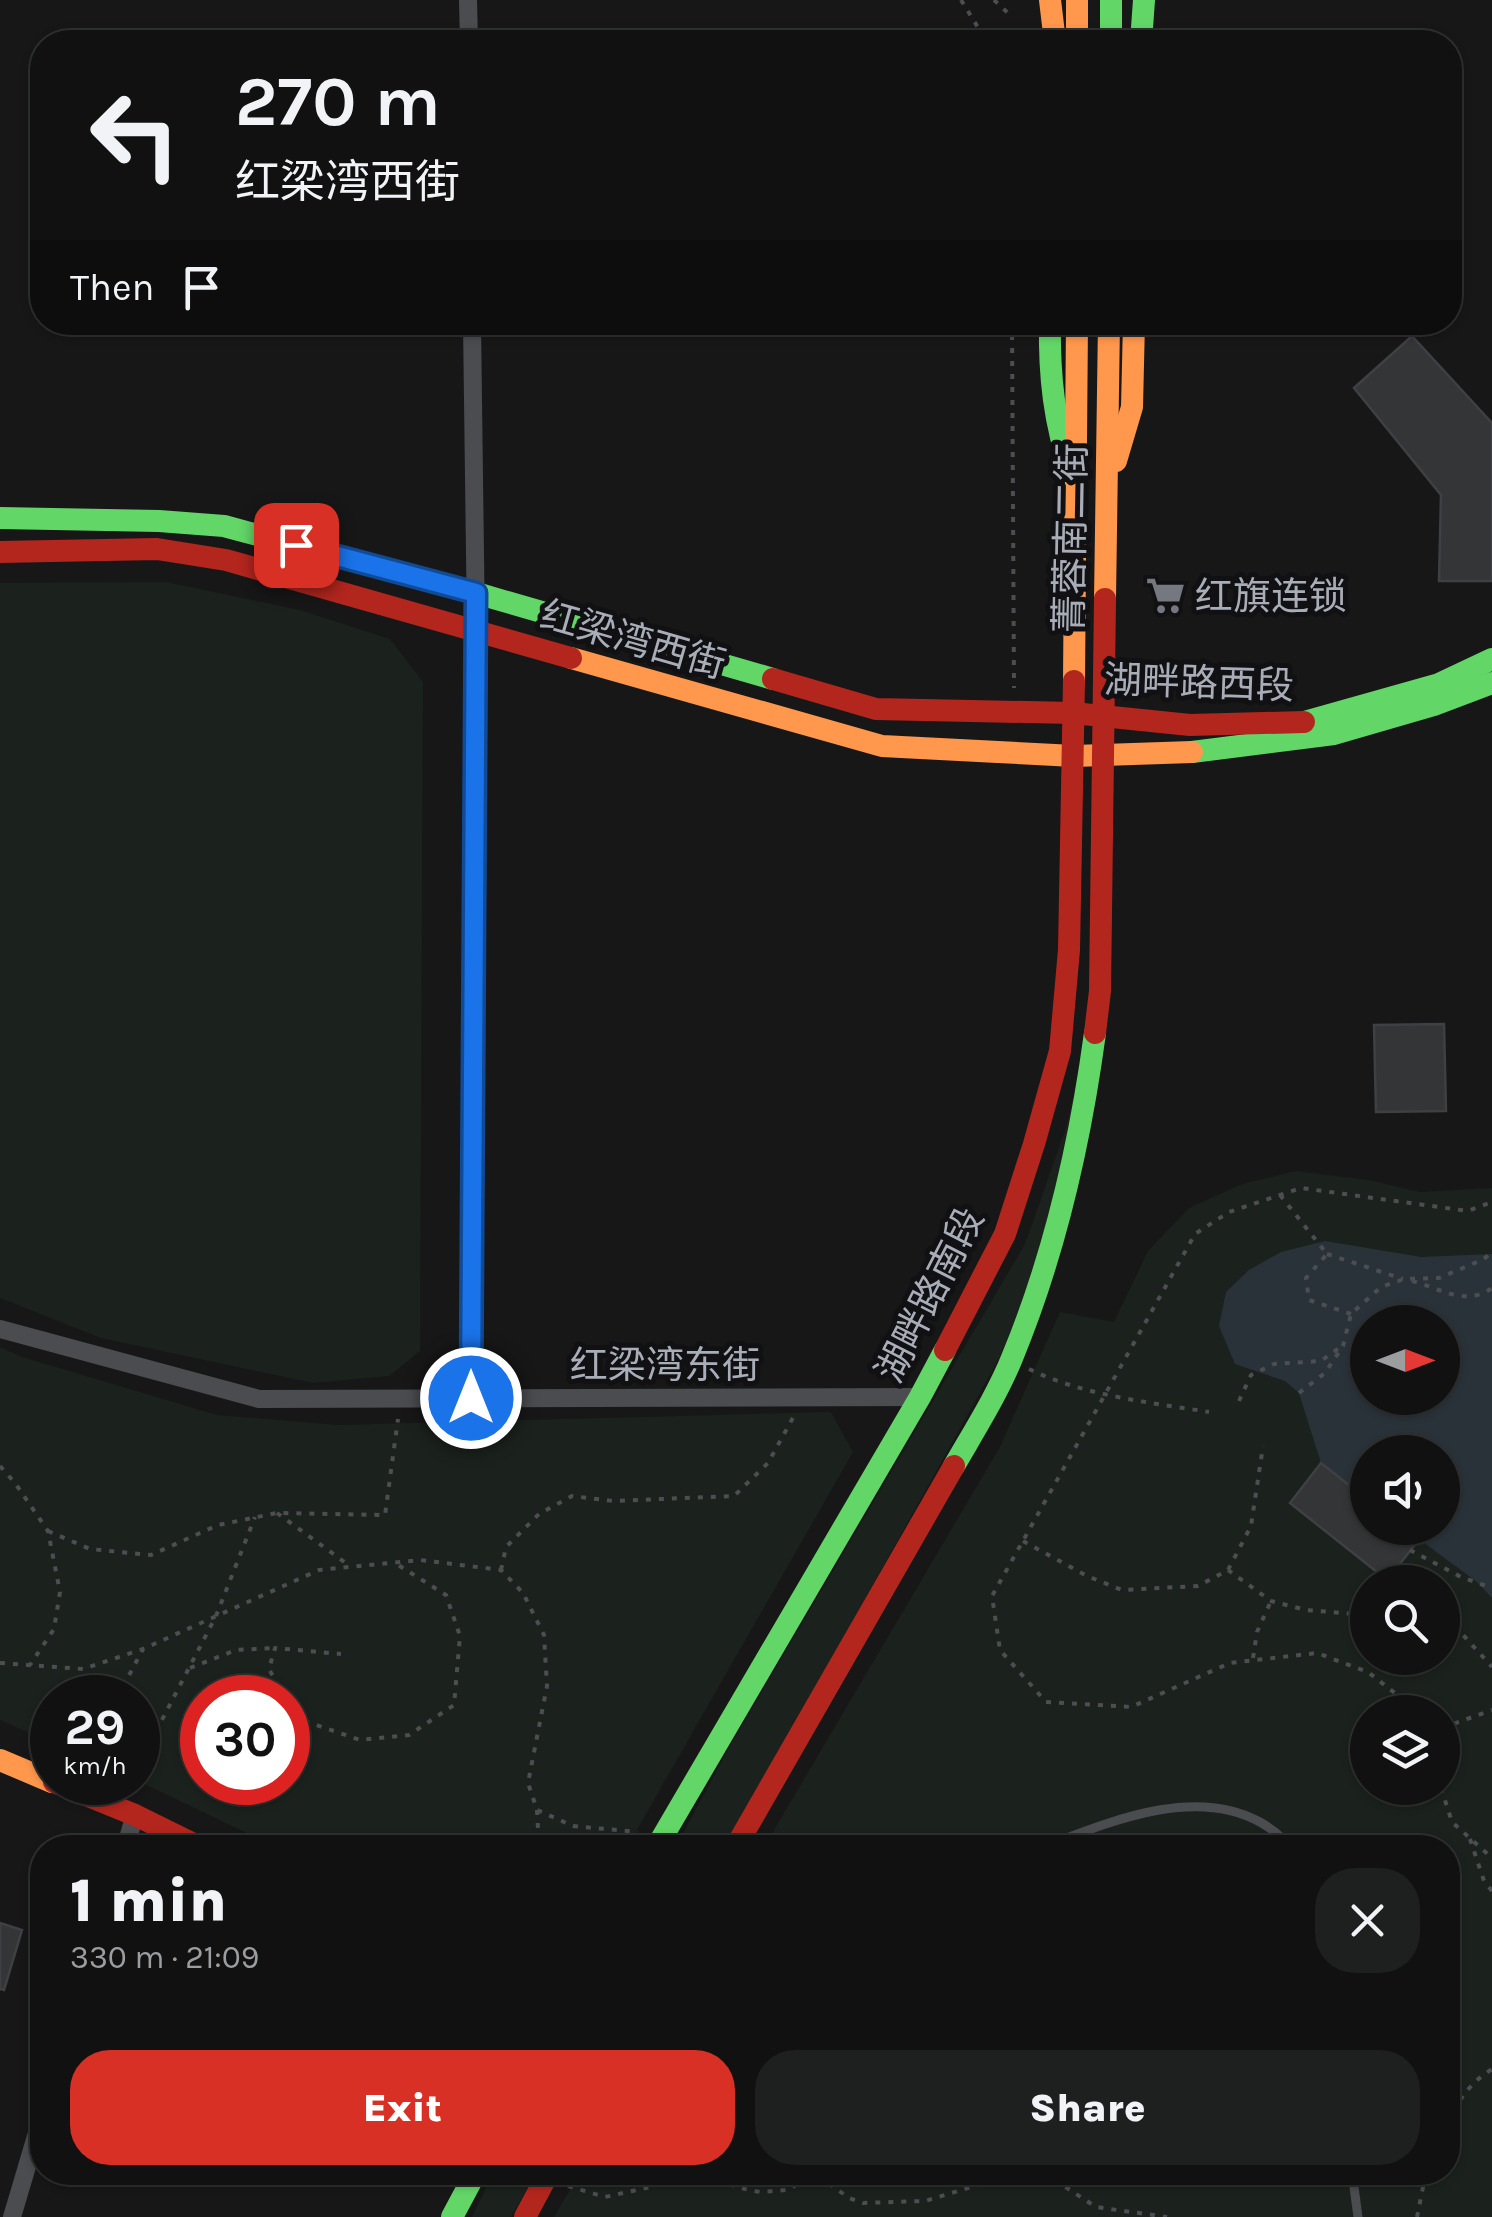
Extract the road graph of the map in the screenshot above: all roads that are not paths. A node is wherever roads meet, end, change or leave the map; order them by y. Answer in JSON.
{"nodes":[{"id":1,"x":468,"y":0,"type":"edge"},
{"id":2,"x":1050,"y":0,"type":"edge"},
{"id":3,"x":1077,"y":0,"type":"edge"},
{"id":4,"x":1111,"y":0,"type":"edge"},
{"id":5,"x":1144,"y":0,"type":"edge"},
{"id":6,"x":468,"y":30,"type":"edge"},
{"id":7,"x":1054,"y":30,"type":"edge"},
{"id":8,"x":1077,"y":30,"type":"edge"},
{"id":9,"x":1110,"y":30,"type":"edge"},
{"id":10,"x":1142,"y":30,"type":"edge"},
{"id":11,"x":472,"y":335,"type":"edge"},
{"id":12,"x":1050,"y":335,"type":"edge"},
{"id":13,"x":1077,"y":335,"type":"edge"},
{"id":14,"x":1109,"y":335,"type":"edge"},
{"id":15,"x":1134,"y":335,"type":"edge"},
{"id":16,"x":1077,"y":486,"type":"junction"},
{"id":17,"x":1108,"y":490,"type":"junction"},
{"id":18,"x":0,"y":518,"type":"edge"},
{"id":19,"x":0,"y":552,"type":"edge"},
{"id":20,"x":476,"y":593,"type":"junction"},
{"id":21,"x":476,"y":632,"type":"junction"},
{"id":22,"x":1492,"y":659,"type":"edge"},
{"id":23,"x":1492,"y":683,"type":"edge"},
{"id":24,"x":1073,"y":714,"type":"junction"},
{"id":25,"x":1102,"y":716,"type":"junction"},
{"id":26,"x":1074,"y":756,"type":"junction"},
{"id":27,"x":1101,"y":756,"type":"junction"},
{"id":28,"x":0,"y":1329,"type":"edge"},
{"id":29,"x":920,"y":1396,"type":"junction"},
{"id":30,"x":471,"y":1398,"type":"junction"},
{"id":31,"x":0,"y":1760,"type":"edge"},
{"id":32,"x":30,"y":1772,"type":"edge"},
{"id":33,"x":110,"y":1805,"type":"edge"},
{"id":34,"x":134,"y":1815,"type":"junction"},
{"id":35,"x":129,"y":1835,"type":"edge"},
{"id":36,"x":175,"y":1835,"type":"edge"},
{"id":37,"x":663,"y":1835,"type":"edge"},
{"id":38,"x":743,"y":1835,"type":"edge"},
{"id":39,"x":1080,"y":1835,"type":"edge"},
{"id":40,"x":1279,"y":1835,"type":"edge"},
{"id":41,"x":30,"y":2156,"type":"edge"},
{"id":42,"x":469,"y":2185,"type":"edge"},
{"id":43,"x":542,"y":2185,"type":"edge"},
{"id":44,"x":1354,"y":2185,"type":"edge"},
{"id":45,"x":12,"y":2217,"type":"edge"},
{"id":46,"x":452,"y":2217,"type":"edge"},
{"id":47,"x":525,"y":2217,"type":"edge"},
{"id":48,"x":1358,"y":2217,"type":"edge"}],
"edges":[{"from":1,"to":6,"type":"street"},
{"from":2,"to":7,"type":"main road"},
{"from":3,"to":8,"type":"main road"},
{"from":4,"to":9,"type":"main road"},
{"from":5,"to":10,"type":"main road"},
{"from":11,"to":20,"type":"street"},
{"from":12,"to":16,"type":"main road"},
{"from":13,"to":16,"type":"main road","name":"菁蓉南二街"},
{"from":14,"to":17,"type":"main road","name":"菁蓉南二街"},
{"from":15,"to":17,"type":"main road"},
{"from":16,"to":24,"type":"main road","name":"菁蓉南二街"},
{"from":17,"to":25,"type":"main road","name":"菁蓉南二街"},
{"from":18,"to":20,"type":"main road","name":"红梁湾西街"},
{"from":19,"to":21,"type":"main road","name":"红梁湾西街"},
{"from":20,"to":21,"type":"street"},
{"from":20,"to":24,"type":"main road","name":"红梁湾西街"},
{"from":21,"to":26,"type":"main road","name":"红梁湾西街"},
{"from":21,"to":30,"type":"street"},
{"from":22,"to":25,"type":"main road","name":"湖畔路西段"},
{"from":23,"to":27,"type":"main road","name":"湖畔路西段"},
{"from":24,"to":25,"type":"main road","name":"湖畔路西段"},
{"from":24,"to":26,"type":"main road","name":"湖畔路南段"},
{"from":25,"to":27,"type":"main road","name":"菁蓉南二街"},
{"from":26,"to":27,"type":"main road","name":"湖畔路西段"},
{"from":26,"to":29,"type":"main road","name":"湖畔路南段"},
{"from":27,"to":38,"type":"main road"},
{"from":28,"to":30,"type":"street","name":"红梁湾东街"},
{"from":29,"to":30,"type":"street","name":"红梁湾东街"},
{"from":29,"to":37,"type":"main road","name":"湖畔路南段"},
{"from":31,"to":32,"type":"main road"},
{"from":33,"to":34,"type":"main road"},
{"from":34,"to":35,"type":"street"},
{"from":34,"to":36,"type":"main road"},
{"from":39,"to":40,"type":"lane"},
{"from":41,"to":45,"type":"street"},
{"from":42,"to":46,"type":"main road"},
{"from":43,"to":47,"type":"main road"},
{"from":44,"to":48,"type":"lane"}]}
